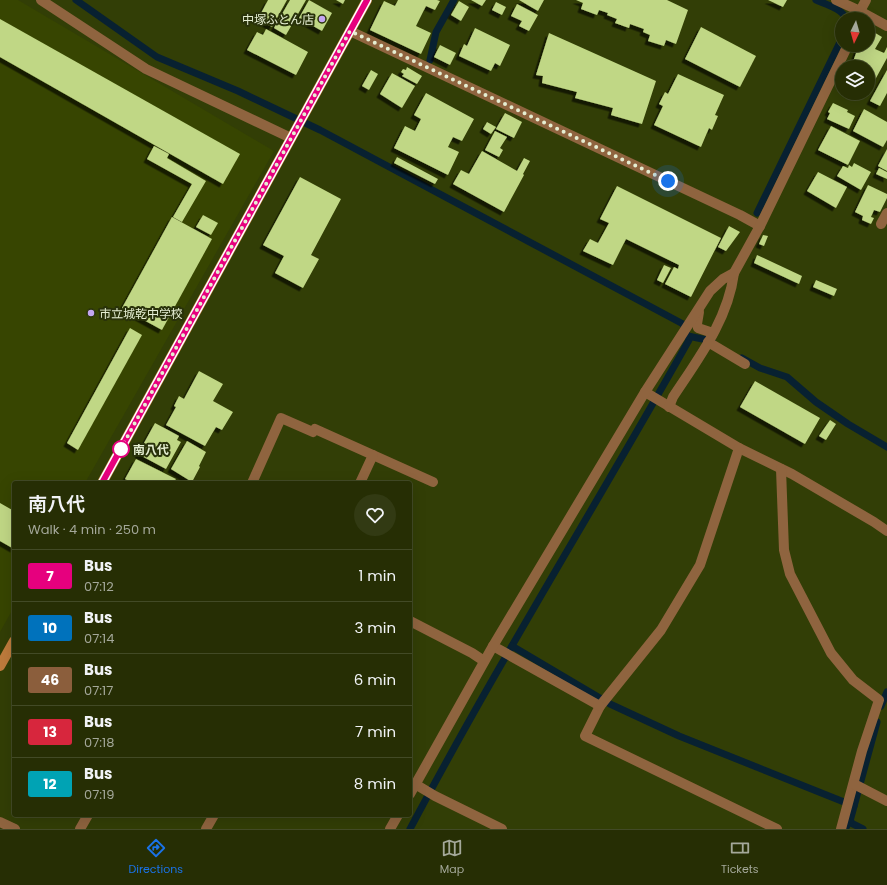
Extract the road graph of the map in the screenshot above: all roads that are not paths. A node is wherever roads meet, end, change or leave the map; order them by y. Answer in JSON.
{"nodes":[{"id":1,"x":41,"y":0,"type":"edge"},
{"id":2,"x":367,"y":0,"type":"edge"},
{"id":3,"x":836,"y":0,"type":"edge"},
{"id":4,"x":866,"y":0,"type":"edge"},
{"id":5,"x":859,"y":12,"type":"edge"},
{"id":6,"x":875,"y":20,"type":"edge"},
{"id":7,"x":887,"y":26,"type":"edge"},
{"id":8,"x":350,"y":31,"type":"junction"},
{"id":9,"x":845,"y":52,"type":"edge"},
{"id":10,"x":291,"y":138,"type":"junction"},
{"id":11,"x":887,"y":213,"type":"edge"},
{"id":12,"x":881,"y":224,"type":"dead end"},
{"id":13,"x":760,"y":226,"type":"junction"},
{"id":14,"x":734,"y":273,"type":"junction"},
{"id":15,"x":699,"y":309,"type":"junction"},
{"id":16,"x":710,"y":338,"type":"junction"},
{"id":17,"x":745,"y":364,"type":"dead end"},
{"id":18,"x":647,"y":394,"type":"junction"},
{"id":19,"x":666,"y":405,"type":"junction"},
{"id":20,"x":739,"y":448,"type":"junction"},
{"id":21,"x":373,"y":455,"type":"junction"},
{"id":22,"x":781,"y":470,"type":"junction"},
{"id":23,"x":103,"y":481,"type":"edge"},
{"id":24,"x":253,"y":481,"type":"edge"},
{"id":25,"x":361,"y":481,"type":"edge"},
{"id":26,"x":433,"y":482,"type":"dead end"},
{"id":27,"x":887,"y":531,"type":"edge"},
{"id":28,"x":412,"y":622,"type":"edge"},
{"id":29,"x":12,"y":645,"type":"edge"},
{"id":30,"x":497,"y":648,"type":"junction"},
{"id":31,"x":484,"y":661,"type":"junction"},
{"id":32,"x":0,"y":666,"type":"edge"},
{"id":33,"x":600,"y":706,"type":"junction"},
{"id":34,"x":858,"y":787,"type":"junction"},
{"id":35,"x":415,"y":789,"type":"edge"},
{"id":36,"x":887,"y":801,"type":"edge"},
{"id":37,"x":87,"y":817,"type":"edge"},
{"id":38,"x":213,"y":817,"type":"edge"},
{"id":39,"x":397,"y":817,"type":"edge"},
{"id":40,"x":0,"y":822,"type":"edge"},
{"id":41,"x":14,"y":828,"type":"edge"},
{"id":42,"x":80,"y":829,"type":"edge"},
{"id":43,"x":206,"y":829,"type":"edge"},
{"id":44,"x":390,"y":829,"type":"edge"},
{"id":45,"x":502,"y":829,"type":"edge"},
{"id":46,"x":777,"y":829,"type":"edge"},
{"id":47,"x":841,"y":829,"type":"edge"}],
"edges":[{"from":1,"to":10,"type":"street"},
{"from":2,"to":8,"type":"street"},
{"from":3,"to":5,"type":"street"},
{"from":4,"to":5,"type":"street"},
{"from":6,"to":7,"type":"street"},
{"from":8,"to":10,"type":"street"},
{"from":8,"to":13,"type":"street"},
{"from":9,"to":13,"type":"street"},
{"from":10,"to":23,"type":"street"},
{"from":11,"to":12,"type":"street"},
{"from":13,"to":14,"type":"street"},
{"from":14,"to":15,"type":"street"},
{"from":14,"to":16,"type":"street"},
{"from":15,"to":16,"type":"street"},
{"from":15,"to":18,"type":"street"},
{"from":16,"to":17,"type":"street"},
{"from":16,"to":19,"type":"street"},
{"from":18,"to":19,"type":"street"},
{"from":18,"to":30,"type":"street"},
{"from":19,"to":20,"type":"street"},
{"from":20,"to":22,"type":"street"},
{"from":20,"to":33,"type":"street"},
{"from":21,"to":24,"type":"street"},
{"from":21,"to":25,"type":"street"},
{"from":21,"to":26,"type":"street"},
{"from":22,"to":27,"type":"street"},
{"from":22,"to":34,"type":"street"},
{"from":28,"to":31,"type":"street"},
{"from":29,"to":32,"type":"street"},
{"from":30,"to":31,"type":"street"},
{"from":30,"to":33,"type":"street"},
{"from":31,"to":35,"type":"street"},
{"from":33,"to":46,"type":"street"},
{"from":34,"to":36,"type":"street"},
{"from":34,"to":47,"type":"street"},
{"from":35,"to":45,"type":"street"},
{"from":37,"to":42,"type":"street"},
{"from":38,"to":43,"type":"street"},
{"from":39,"to":44,"type":"street"},
{"from":40,"to":41,"type":"street"}]}
